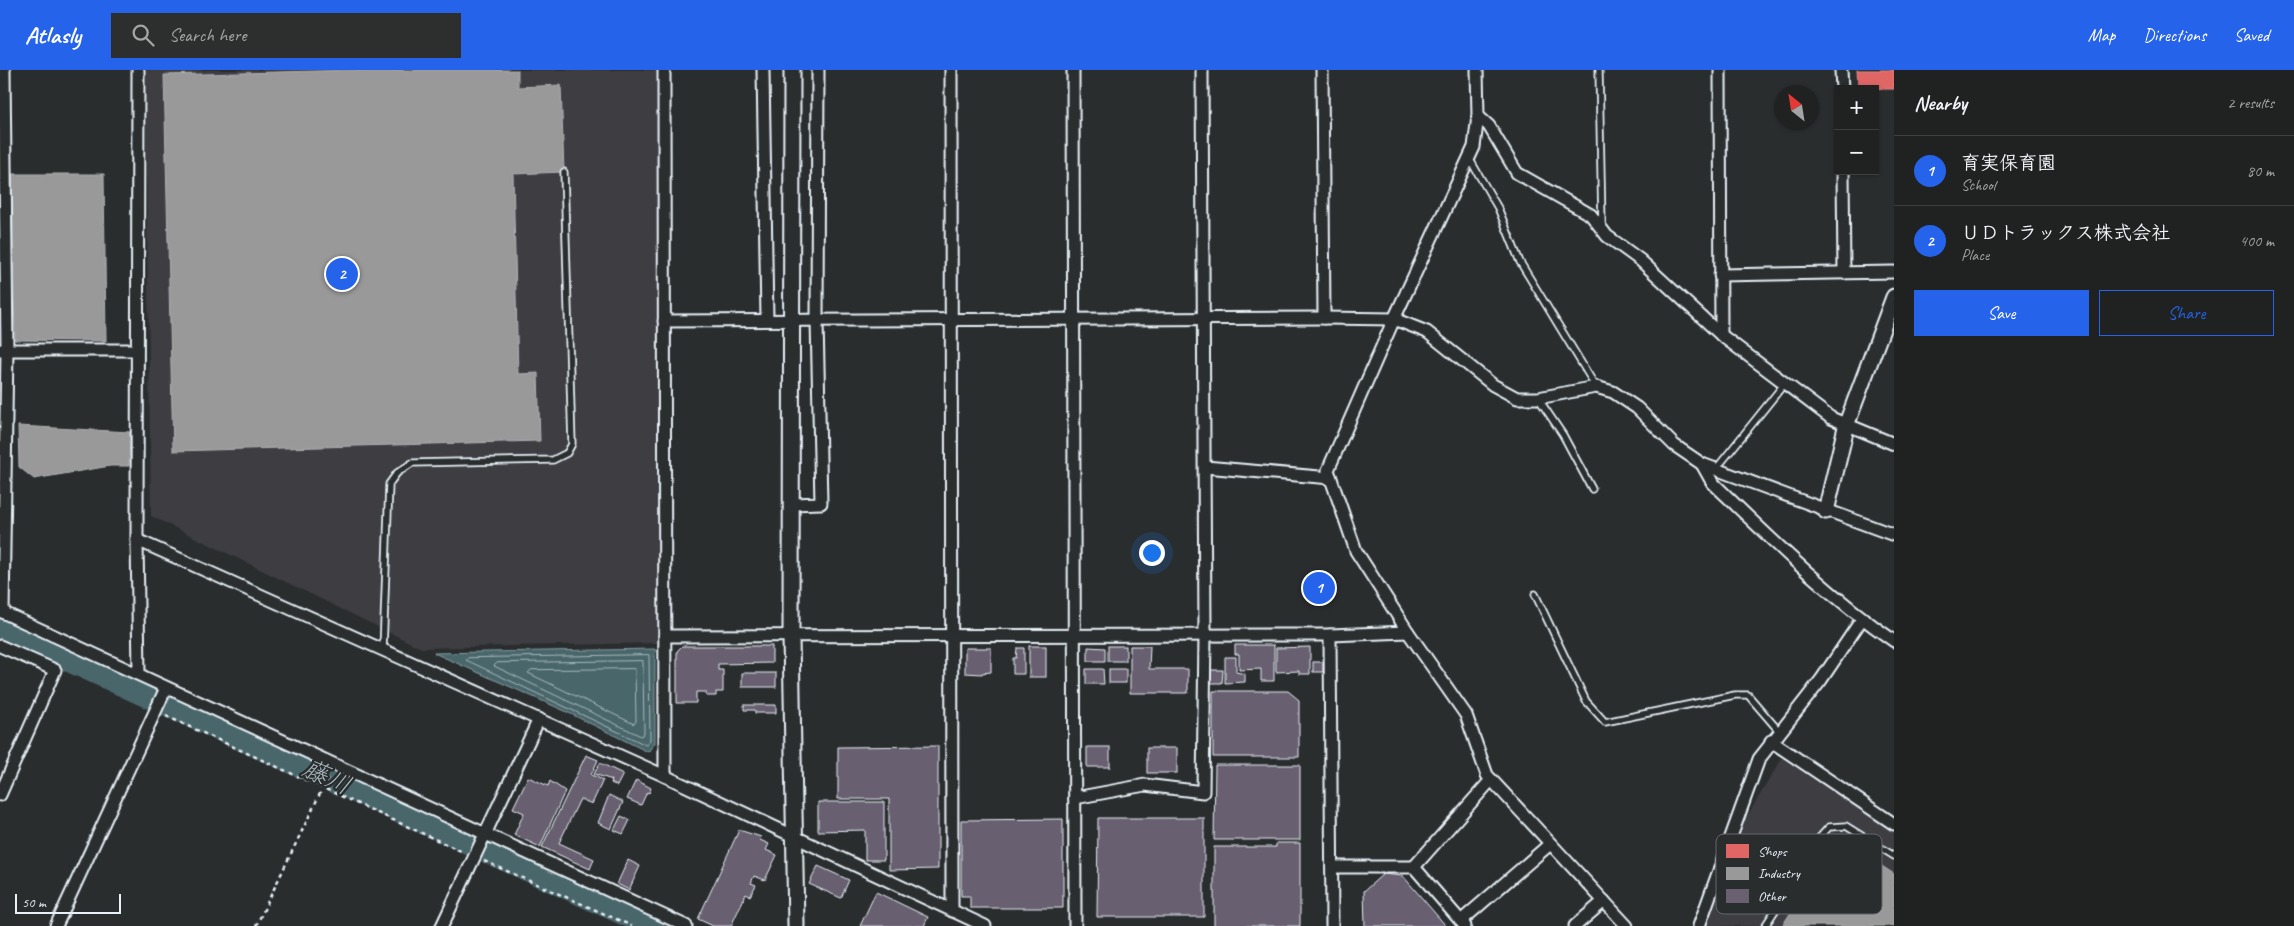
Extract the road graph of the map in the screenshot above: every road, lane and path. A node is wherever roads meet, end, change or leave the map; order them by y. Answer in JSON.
{"nodes":[{"id":1,"x":4,"y":70,"type":"edge"},
{"id":2,"x":138,"y":70,"type":"edge"},
{"id":3,"x":664,"y":70,"type":"edge"},
{"id":4,"x":763,"y":70,"type":"edge"},
{"id":5,"x":792,"y":70,"type":"edge"},
{"id":6,"x":818,"y":70,"type":"edge"},
{"id":7,"x":951,"y":70,"type":"edge"},
{"id":8,"x":1073,"y":70,"type":"edge"},
{"id":9,"x":1202,"y":70,"type":"edge"},
{"id":10,"x":1322,"y":70,"type":"edge"},
{"id":11,"x":1477,"y":70,"type":"edge"},
{"id":12,"x":1599,"y":70,"type":"edge"},
{"id":13,"x":1720,"y":70,"type":"edge"},
{"id":14,"x":1842,"y":70,"type":"edge"},
{"id":15,"x":1842,"y":85,"type":"edge"},
{"id":16,"x":1478,"y":116,"type":"junction"},
{"id":17,"x":1469,"y":158,"type":"junction"},
{"id":18,"x":564,"y":172,"type":"dead end"},
{"id":19,"x":1843,"y":175,"type":"edge"},
{"id":20,"x":1602,"y":229,"type":"junction"},
{"id":21,"x":1894,"y":272,"type":"edge"},
{"id":22,"x":1844,"y":273,"type":"junction"},
{"id":23,"x":1720,"y":276,"type":"junction"},
{"id":24,"x":1894,"y":297,"type":"edge"},
{"id":25,"x":1324,"y":318,"type":"junction"},
{"id":26,"x":1204,"y":319,"type":"junction"},
{"id":27,"x":1394,"y":319,"type":"junction"},
{"id":28,"x":768,"y":320,"type":"junction"},
{"id":29,"x":791,"y":320,"type":"junction"},
{"id":30,"x":950,"y":320,"type":"junction"},
{"id":31,"x":1072,"y":320,"type":"junction"},
{"id":32,"x":664,"y":321,"type":"junction"},
{"id":33,"x":818,"y":321,"type":"junction"},
{"id":34,"x":1721,"y":335,"type":"junction"},
{"id":35,"x":3,"y":350,"type":"edge"},
{"id":36,"x":137,"y":350,"type":"junction"},
{"id":37,"x":1784,"y":383,"type":"junction"},
{"id":38,"x":1596,"y":387,"type":"junction"},
{"id":39,"x":1538,"y":398,"type":"junction"},
{"id":40,"x":1847,"y":423,"type":"junction"},
{"id":41,"x":1894,"y":444,"type":"edge"},
{"id":42,"x":1702,"y":464,"type":"junction"},
{"id":43,"x":1205,"y":467,"type":"junction"},
{"id":44,"x":1716,"y":469,"type":"junction"},
{"id":45,"x":1331,"y":478,"type":"junction"},
{"id":46,"x":1592,"y":489,"type":"dead end"},
{"id":47,"x":792,"y":504,"type":"junction"},
{"id":48,"x":1826,"y":511,"type":"junction"},
{"id":49,"x":1894,"y":535,"type":"edge"},
{"id":50,"x":137,"y":540,"type":"junction"},
{"id":51,"x":1535,"y":594,"type":"dead end"},
{"id":52,"x":2,"y":612,"type":"edge"},
{"id":53,"x":1862,"y":619,"type":"junction"},
{"id":54,"x":1408,"y":632,"type":"junction"},
{"id":55,"x":1075,"y":634,"type":"junction"},
{"id":56,"x":1205,"y":634,"type":"junction"},
{"id":57,"x":953,"y":635,"type":"junction"},
{"id":58,"x":1330,"y":635,"type":"junction"},
{"id":59,"x":665,"y":636,"type":"junction"},
{"id":60,"x":791,"y":637,"type":"junction"},
{"id":61,"x":1894,"y":642,"type":"edge"},
{"id":62,"x":0,"y":646,"type":"edge"},
{"id":63,"x":383,"y":650,"type":"junction"},
{"id":64,"x":139,"y":673,"type":"junction"},
{"id":65,"x":166,"y":688,"type":"junction"},
{"id":66,"x":155,"y":712,"type":"junction"},
{"id":67,"x":538,"y":719,"type":"junction"},
{"id":68,"x":1779,"y":731,"type":"junction"},
{"id":69,"x":1771,"y":741,"type":"junction"},
{"id":70,"x":334,"y":765,"type":"junction"},
{"id":71,"x":665,"y":776,"type":"junction"},
{"id":72,"x":1491,"y":780,"type":"junction"},
{"id":73,"x":324,"y":788,"type":"junction"},
{"id":74,"x":0,"y":795,"type":"edge"},
{"id":75,"x":1075,"y":798,"type":"junction"},
{"id":76,"x":1894,"y":824,"type":"edge"},
{"id":77,"x":484,"y":833,"type":"junction"},
{"id":78,"x":1732,"y":834,"type":"edge"},
{"id":79,"x":1823,"y":834,"type":"edge"},
{"id":80,"x":1859,"y":834,"type":"edge"},
{"id":81,"x":795,"y":838,"type":"junction"},
{"id":82,"x":1550,"y":844,"type":"junction"},
{"id":83,"x":1882,"y":848,"type":"edge"},
{"id":84,"x":1894,"y":856,"type":"edge"},
{"id":85,"x":474,"y":857,"type":"junction"},
{"id":86,"x":1332,"y":867,"type":"junction"},
{"id":87,"x":1414,"y":867,"type":"junction"},
{"id":88,"x":1716,"y":878,"type":"edge"},
{"id":89,"x":1604,"y":901,"type":"junction"},
{"id":90,"x":952,"y":911,"type":"junction"},
{"id":91,"x":1773,"y":914,"type":"edge"},
{"id":92,"x":1463,"y":924,"type":"edge"},
{"id":93,"x":56,"y":926,"type":"edge"},
{"id":94,"x":256,"y":926,"type":"edge"},
{"id":95,"x":442,"y":926,"type":"edge"},
{"id":96,"x":632,"y":926,"type":"edge"},
{"id":97,"x":686,"y":926,"type":"edge"},
{"id":98,"x":796,"y":926,"type":"edge"},
{"id":99,"x":985,"y":926,"type":"edge"},
{"id":100,"x":1075,"y":926,"type":"edge"},
{"id":101,"x":1332,"y":926,"type":"edge"},
{"id":102,"x":1575,"y":926,"type":"edge"},
{"id":103,"x":1627,"y":926,"type":"edge"},
{"id":104,"x":1699,"y":926,"type":"edge"},
{"id":105,"x":1765,"y":926,"type":"edge"}],
"edges":[{"from":1,"to":35,"type":"street"},
{"from":2,"to":36,"type":"street"},
{"from":3,"to":32,"type":"street"},
{"from":4,"to":28,"type":"street"},
{"from":5,"to":29,"type":"street"},
{"from":6,"to":33,"type":"street"},
{"from":7,"to":30,"type":"street"},
{"from":8,"to":31,"type":"street"},
{"from":9,"to":26,"type":"street"},
{"from":10,"to":25,"type":"street"},
{"from":11,"to":16,"type":"street"},
{"from":12,"to":20,"type":"lane"},
{"from":13,"to":23,"type":"street"},
{"from":14,"to":15,"type":"street"},
{"from":16,"to":17,"type":"street"},
{"from":16,"to":20,"type":"street"},
{"from":17,"to":27,"type":"street"},
{"from":17,"to":38,"type":"lane"},
{"from":18,"to":63,"type":"lane"},
{"from":19,"to":22,"type":"street"},
{"from":20,"to":34,"type":"street"},
{"from":21,"to":22,"type":"street"},
{"from":22,"to":23,"type":"street"},
{"from":23,"to":34,"type":"street"},
{"from":24,"to":40,"type":"street"},
{"from":25,"to":26,"type":"street"},
{"from":25,"to":27,"type":"street"},
{"from":26,"to":31,"type":"street"},
{"from":26,"to":43,"type":"street"},
{"from":27,"to":39,"type":"street"},
{"from":27,"to":45,"type":"street"},
{"from":28,"to":29,"type":"street"},
{"from":28,"to":32,"type":"street"},
{"from":29,"to":33,"type":"street"},
{"from":29,"to":47,"type":"street"},
{"from":30,"to":31,"type":"street"},
{"from":30,"to":33,"type":"street"},
{"from":30,"to":57,"type":"street"},
{"from":31,"to":55,"type":"street"},
{"from":32,"to":59,"type":"street"},
{"from":33,"to":47,"type":"street"},
{"from":34,"to":37,"type":"street"},
{"from":35,"to":36,"type":"street"},
{"from":35,"to":52,"type":"street"},
{"from":36,"to":50,"type":"street"},
{"from":37,"to":40,"type":"street"},
{"from":37,"to":44,"type":"lane"},
{"from":38,"to":39,"type":"street"},
{"from":38,"to":42,"type":"street"},
{"from":39,"to":46,"type":"lane"},
{"from":40,"to":41,"type":"street"},
{"from":40,"to":48,"type":"street"},
{"from":42,"to":44,"type":"street"},
{"from":42,"to":53,"type":"street"},
{"from":43,"to":45,"type":"street"},
{"from":43,"to":56,"type":"street"},
{"from":44,"to":48,"type":"street"},
{"from":45,"to":54,"type":"street"},
{"from":47,"to":60,"type":"street"},
{"from":48,"to":49,"type":"street"},
{"from":50,"to":63,"type":"street"},
{"from":50,"to":64,"type":"street"},
{"from":51,"to":68,"type":"lane"},
{"from":52,"to":64,"type":"street"},
{"from":53,"to":61,"type":"street"},
{"from":53,"to":68,"type":"street"},
{"from":54,"to":58,"type":"street"},
{"from":54,"to":72,"type":"street"},
{"from":55,"to":56,"type":"street"},
{"from":55,"to":57,"type":"street"},
{"from":55,"to":75,"type":"street"},
{"from":56,"to":58,"type":"street"},
{"from":56,"to":75,"type":"street"},
{"from":57,"to":60,"type":"street"},
{"from":57,"to":90,"type":"street"},
{"from":58,"to":86,"type":"street"},
{"from":59,"to":60,"type":"street"},
{"from":59,"to":71,"type":"street"},
{"from":60,"to":81,"type":"street"},
{"from":62,"to":74,"type":"street"},
{"from":63,"to":67,"type":"street"},
{"from":64,"to":65,"type":"street"},
{"from":65,"to":66,"type":"street"},
{"from":65,"to":70,"type":"street"},
{"from":66,"to":73,"type":"path"},
{"from":66,"to":93,"type":"street"},
{"from":67,"to":71,"type":"street"},
{"from":67,"to":77,"type":"street"},
{"from":68,"to":69,"type":"street"},
{"from":69,"to":76,"type":"street"},
{"from":69,"to":78,"type":"street"},
{"from":70,"to":73,"type":"path"},
{"from":70,"to":77,"type":"street"},
{"from":71,"to":81,"type":"street"},
{"from":72,"to":82,"type":"street"},
{"from":72,"to":87,"type":"street"},
{"from":73,"to":85,"type":"path"},
{"from":73,"to":94,"type":"path"},
{"from":75,"to":100,"type":"street"},
{"from":77,"to":85,"type":"street"},
{"from":77,"to":97,"type":"street"},
{"from":79,"to":80,"type":"lane"},
{"from":81,"to":90,"type":"street"},
{"from":81,"to":98,"type":"street"},
{"from":82,"to":89,"type":"street"},
{"from":82,"to":92,"type":"street"},
{"from":83,"to":84,"type":"lane"},
{"from":85,"to":95,"type":"street"},
{"from":85,"to":96,"type":"path"},
{"from":86,"to":87,"type":"street"},
{"from":86,"to":101,"type":"street"},
{"from":87,"to":92,"type":"street"},
{"from":88,"to":104,"type":"street"},
{"from":89,"to":102,"type":"street"},
{"from":89,"to":103,"type":"street"},
{"from":90,"to":99,"type":"street"},
{"from":91,"to":105,"type":"lane"}]}
